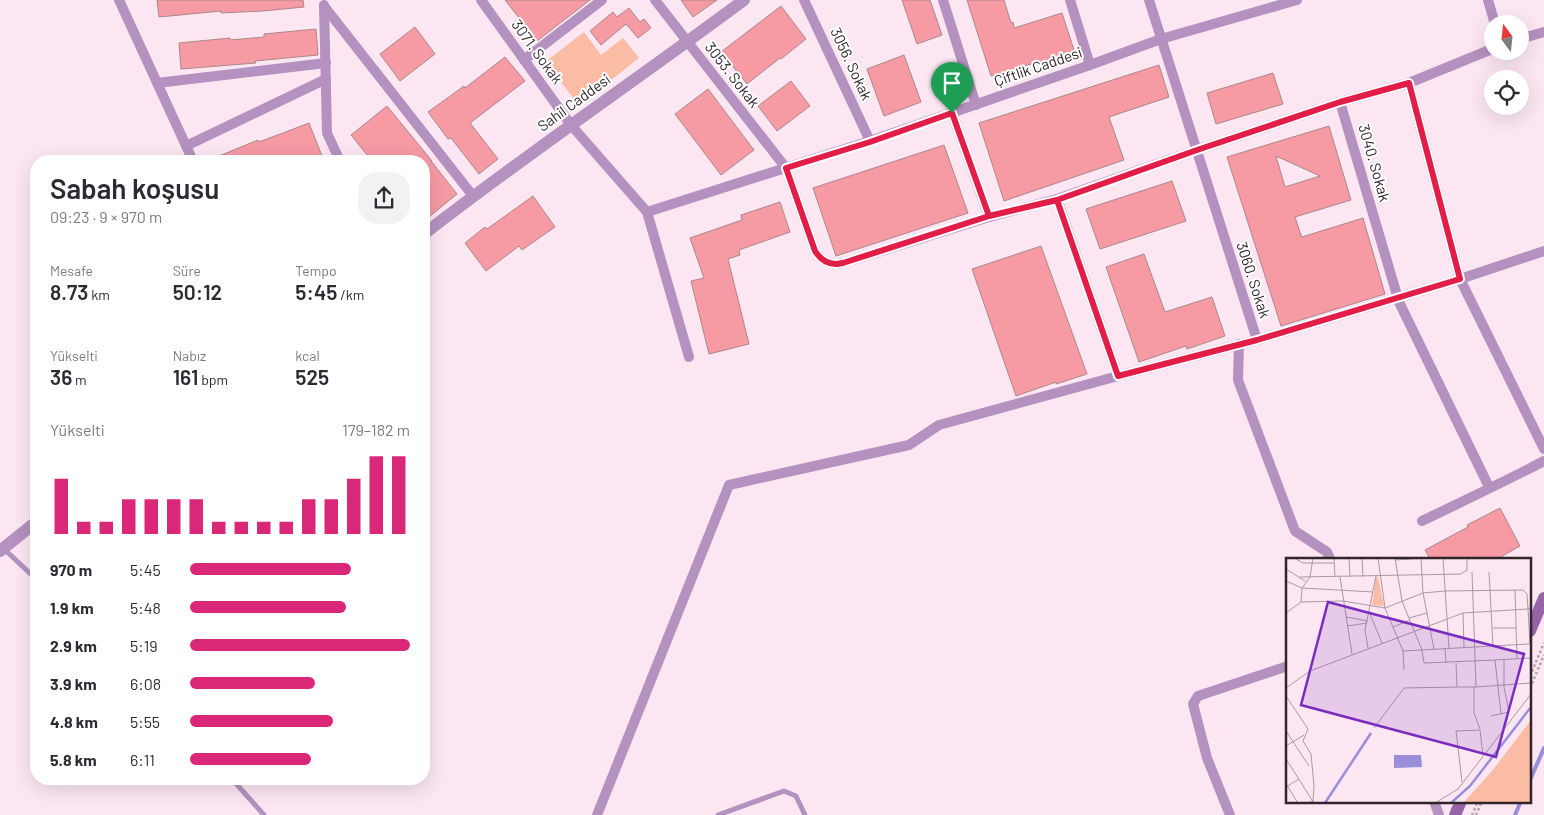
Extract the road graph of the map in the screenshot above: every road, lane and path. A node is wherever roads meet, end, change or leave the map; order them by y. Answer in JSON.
{"nodes":[{"id":1,"x":119,"y":0,"type":"edge"},
{"id":2,"x":480,"y":0,"type":"edge"},
{"id":3,"x":602,"y":0,"type":"edge"},
{"id":4,"x":655,"y":0,"type":"edge"},
{"id":5,"x":744,"y":0,"type":"edge"},
{"id":6,"x":804,"y":0,"type":"edge"},
{"id":7,"x":943,"y":0,"type":"edge"},
{"id":8,"x":1070,"y":0,"type":"edge"},
{"id":9,"x":1149,"y":0,"type":"edge"},
{"id":10,"x":1297,"y":0,"type":"edge"},
{"id":11,"x":1488,"y":0,"type":"edge"},
{"id":12,"x":324,"y":3,"type":"edge"},
{"id":13,"x":1492,"y":15,"type":"edge"},
{"id":14,"x":1544,"y":32,"type":"edge"},
{"id":15,"x":1529,"y":36,"type":"edge"},
{"id":16,"x":1161,"y":39,"type":"junction"},
{"id":17,"x":687,"y":42,"type":"junction"},
{"id":18,"x":1484,"y":52,"type":"edge"},
{"id":19,"x":524,"y":60,"type":"junction"},
{"id":20,"x":326,"y":62,"type":"junction"},
{"id":21,"x":1090,"y":65,"type":"junction"},
{"id":22,"x":326,"y":79,"type":"junction"},
{"id":23,"x":157,"y":83,"type":"junction"},
{"id":24,"x":1409,"y":83,"type":"junction"},
{"id":25,"x":1340,"y":102,"type":"junction"},
{"id":26,"x":976,"y":104,"type":"junction"},
{"id":27,"x":952,"y":113,"type":"junction"},
{"id":28,"x":572,"y":124,"type":"junction"},
{"id":29,"x":870,"y":142,"type":"junction"},
{"id":30,"x":186,"y":146,"type":"junction"},
{"id":31,"x":1197,"y":150,"type":"junction"},
{"id":32,"x":190,"y":155,"type":"edge"},
{"id":33,"x":337,"y":155,"type":"edge"},
{"id":34,"x":786,"y":168,"type":"junction"},
{"id":35,"x":473,"y":196,"type":"junction"},
{"id":36,"x":1057,"y":200,"type":"junction"},
{"id":37,"x":647,"y":212,"type":"junction"},
{"id":38,"x":989,"y":216,"type":"junction"},
{"id":39,"x":430,"y":229,"type":"edge"},
{"id":40,"x":1544,"y":251,"type":"edge"},
{"id":41,"x":1460,"y":279,"type":"junction"},
{"id":42,"x":1398,"y":297,"type":"junction"},
{"id":43,"x":1257,"y":340,"type":"junction"},
{"id":44,"x":1239,"y":344,"type":"junction"},
{"id":45,"x":689,"y":357,"type":"dead end"},
{"id":46,"x":1118,"y":376,"type":"junction"},
{"id":47,"x":1544,"y":449,"type":"edge"},
{"id":48,"x":1544,"y":461,"type":"edge"},
{"id":49,"x":1489,"y":487,"type":"junction"},
{"id":50,"x":1422,"y":521,"type":"dead end"},
{"id":51,"x":30,"y":527,"type":"edge"},
{"id":52,"x":1,"y":549,"type":"edge"},
{"id":53,"x":1330,"y":558,"type":"edge"},
{"id":54,"x":30,"y":574,"type":"edge"},
{"id":55,"x":1544,"y":598,"type":"edge"},
{"id":56,"x":1532,"y":626,"type":"edge"},
{"id":57,"x":1544,"y":642,"type":"edge"},
{"id":58,"x":1544,"y":655,"type":"edge"},
{"id":59,"x":1286,"y":667,"type":"edge"},
{"id":60,"x":1532,"y":671,"type":"edge"},
{"id":61,"x":1532,"y":683,"type":"edge"},
{"id":62,"x":237,"y":785,"type":"edge"},
{"id":63,"x":1434,"y":802,"type":"edge"},
{"id":64,"x":1461,"y":802,"type":"edge"},
{"id":65,"x":1478,"y":802,"type":"edge"},
{"id":66,"x":1482,"y":802,"type":"edge"},
{"id":67,"x":264,"y":815,"type":"edge"},
{"id":68,"x":597,"y":815,"type":"edge"},
{"id":69,"x":718,"y":815,"type":"edge"},
{"id":70,"x":804,"y":815,"type":"edge"},
{"id":71,"x":1230,"y":815,"type":"edge"},
{"id":72,"x":1439,"y":815,"type":"edge"},
{"id":73,"x":1455,"y":815,"type":"edge"},
{"id":74,"x":1472,"y":815,"type":"edge"},
{"id":75,"x":1476,"y":815,"type":"edge"}],
"edges":[{"from":1,"to":23,"type":"street"},
{"from":2,"to":19,"type":"street","name":"3071. Sokak"},
{"from":3,"to":19,"type":"street"},
{"from":4,"to":17,"type":"street","name":"3053. Sokak"},
{"from":5,"to":17,"type":"street","name":"Sahil Caddesi"},
{"from":6,"to":29,"type":"street","name":"3056. Sokak"},
{"from":7,"to":26,"type":"street"},
{"from":8,"to":21,"type":"street"},
{"from":9,"to":16,"type":"street","name":"3060. Sokak"},
{"from":10,"to":16,"type":"street","name":"Çiftlik Caddesi"},
{"from":11,"to":13,"type":"street"},
{"from":12,"to":20,"type":"street"},
{"from":12,"to":35,"type":"street"},
{"from":14,"to":15,"type":"street"},
{"from":16,"to":21,"type":"street","name":"Çiftlik Caddesi"},
{"from":16,"to":31,"type":"street","name":"3060. Sokak"},
{"from":17,"to":28,"type":"street","name":"Sahil Caddesi"},
{"from":17,"to":34,"type":"street","name":"3053. Sokak"},
{"from":18,"to":24,"type":"street"},
{"from":19,"to":28,"type":"street","name":"3071. Sokak"},
{"from":20,"to":22,"type":"street"},
{"from":20,"to":23,"type":"street"},
{"from":21,"to":26,"type":"street","name":"Çiftlik Caddesi"},
{"from":22,"to":30,"type":"street"},
{"from":22,"to":33,"type":"street"},
{"from":23,"to":30,"type":"street"},
{"from":24,"to":25,"type":"street"},
{"from":24,"to":41,"type":"street"},
{"from":25,"to":31,"type":"street"},
{"from":25,"to":42,"type":"street","name":"3040. Sokak"},
{"from":26,"to":27,"type":"street","name":"Çiftlik Caddesi"},
{"from":27,"to":29,"type":"street","name":"Çiftlik Caddesi"},
{"from":27,"to":38,"type":"street"},
{"from":28,"to":35,"type":"street","name":"Sahil Caddesi"},
{"from":28,"to":37,"type":"street","name":"3071. Sokak"},
{"from":29,"to":34,"type":"street","name":"Çiftlik Caddesi"},
{"from":30,"to":32,"type":"street"},
{"from":31,"to":36,"type":"street"},
{"from":31,"to":43,"type":"street","name":"3060. Sokak"},
{"from":34,"to":37,"type":"street","name":"Çiftlik Caddesi"},
{"from":34,"to":38,"type":"street","name":"3053. Sokak"},
{"from":35,"to":39,"type":"street","name":"Sahil Caddesi"},
{"from":36,"to":38,"type":"street"},
{"from":36,"to":46,"type":"street"},
{"from":37,"to":45,"type":"street"},
{"from":40,"to":41,"type":"street"},
{"from":41,"to":42,"type":"street"},
{"from":41,"to":47,"type":"street"},
{"from":42,"to":43,"type":"street"},
{"from":42,"to":49,"type":"street","name":"3040. Sokak"},
{"from":43,"to":44,"type":"street","name":"3060. Sokak"},
{"from":44,"to":46,"type":"street","name":"3060. Sokak"},
{"from":44,"to":53,"type":"street"},
{"from":46,"to":68,"type":"street","name":"3060. Sokak"},
{"from":48,"to":49,"type":"street"},
{"from":49,"to":50,"type":"street"},
{"from":51,"to":52,"type":"street"},
{"from":52,"to":54,"type":"lane"},
{"from":55,"to":56,"type":"main road"},
{"from":57,"to":60,"type":"path"},
{"from":58,"to":61,"type":"path"},
{"from":59,"to":71,"type":"street"},
{"from":62,"to":67,"type":"lane"},
{"from":63,"to":72,"type":"street"},
{"from":64,"to":73,"type":"main road"},
{"from":65,"to":74,"type":"path"},
{"from":66,"to":75,"type":"path"},
{"from":69,"to":70,"type":"lane"}]}
